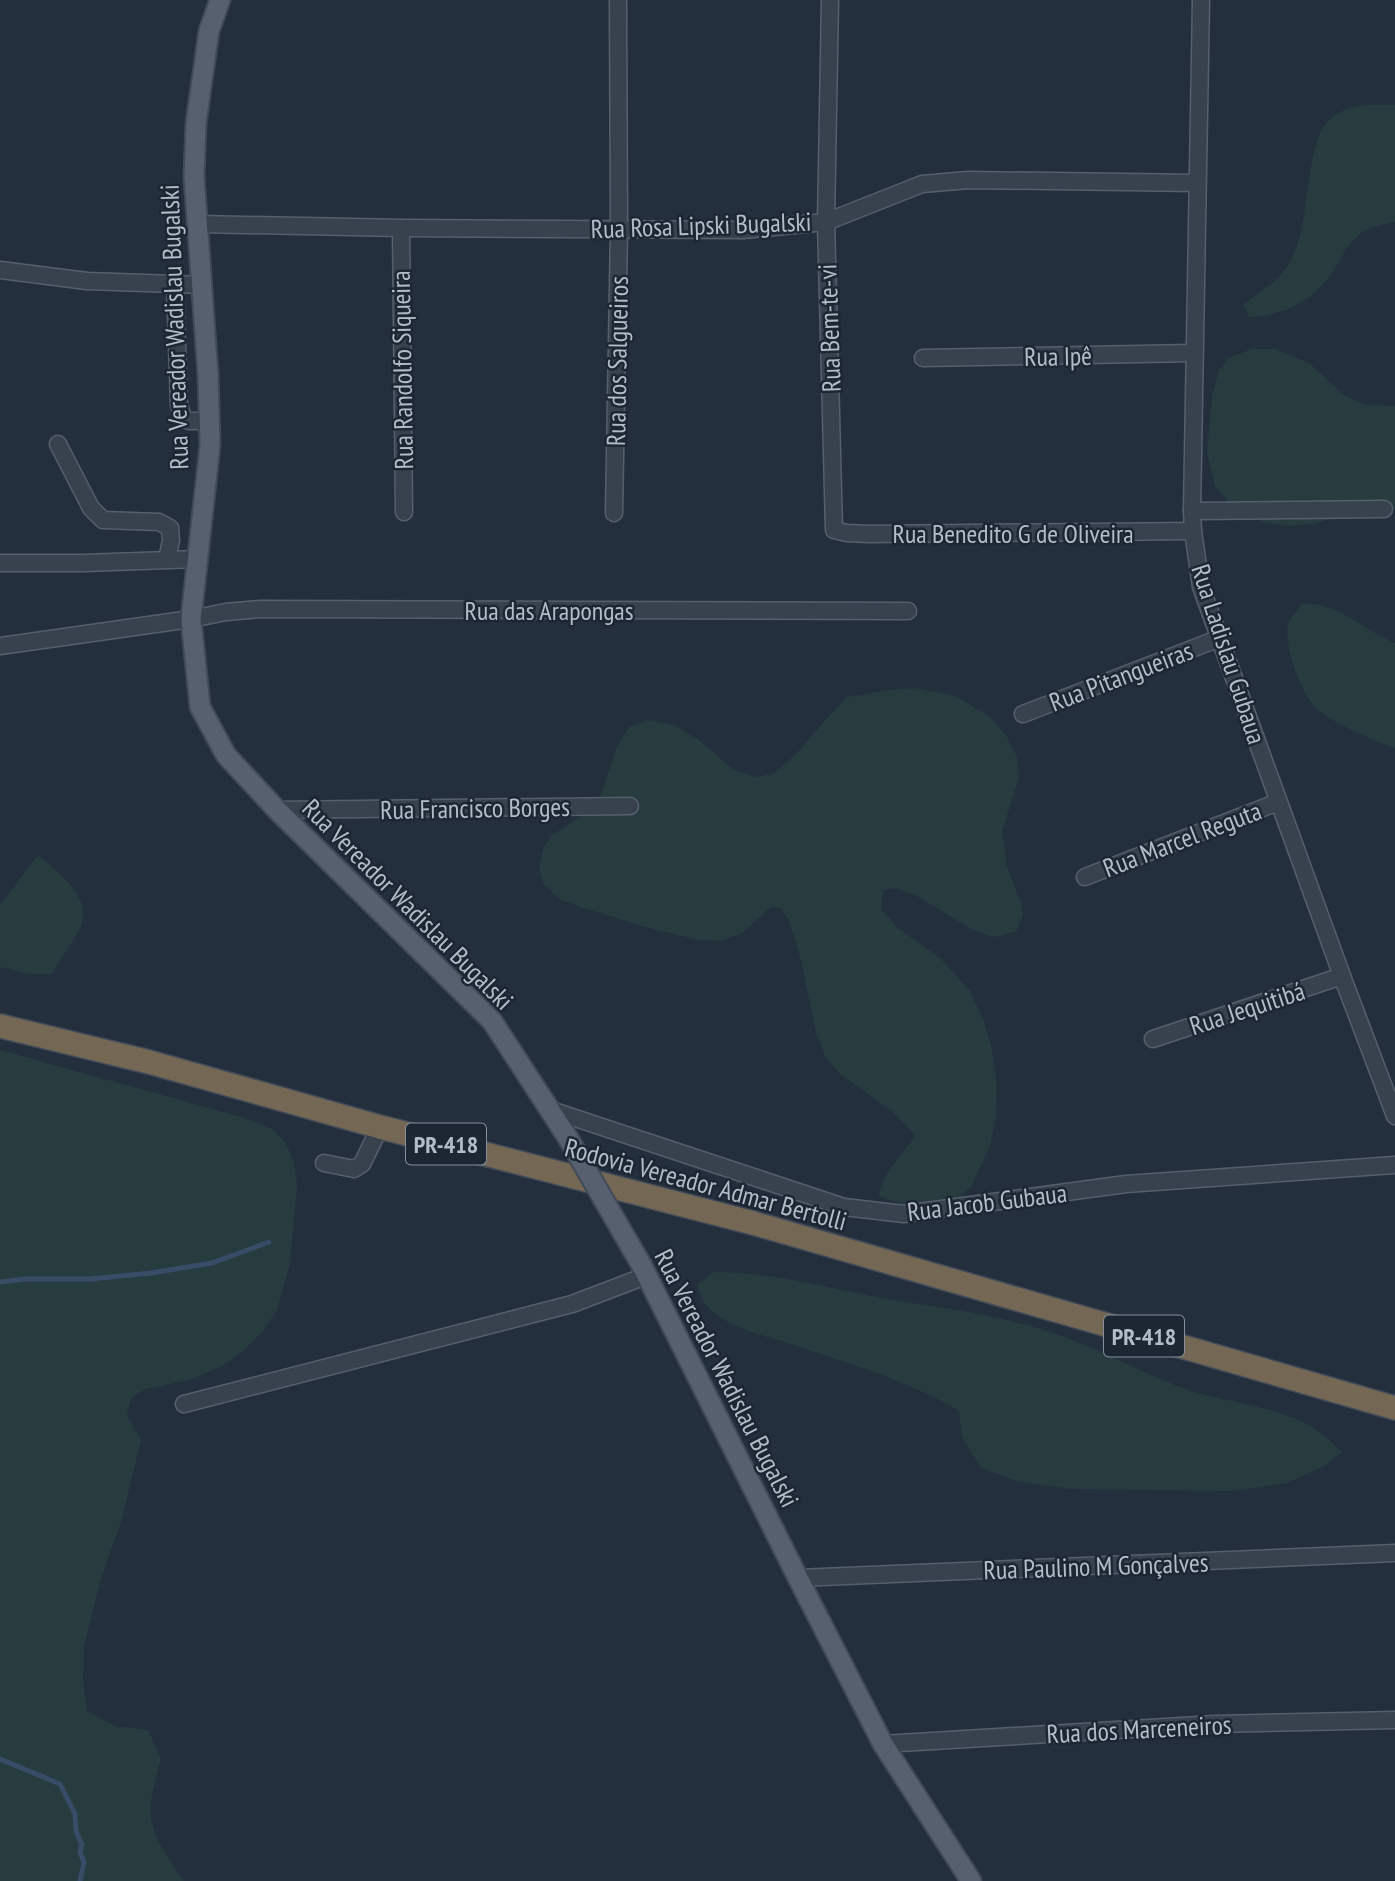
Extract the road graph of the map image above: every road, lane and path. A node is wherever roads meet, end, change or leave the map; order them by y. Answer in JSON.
{"nodes":[{"id":1,"x":220,"y":0,"type":"edge"},
{"id":2,"x":618,"y":0,"type":"edge"},
{"id":3,"x":830,"y":0,"type":"edge"},
{"id":4,"x":1201,"y":0,"type":"edge"},
{"id":5,"x":1197,"y":183,"type":"junction"},
{"id":6,"x":826,"y":222,"type":"junction"},
{"id":7,"x":198,"y":224,"type":"junction"},
{"id":8,"x":401,"y":228,"type":"junction"},
{"id":9,"x":619,"y":229,"type":"junction"},
{"id":10,"x":0,"y":270,"type":"edge"},
{"id":11,"x":175,"y":284,"type":"junction"},
{"id":12,"x":203,"y":285,"type":"junction"},
{"id":13,"x":1194,"y":353,"type":"junction"},
{"id":14,"x":923,"y":358,"type":"dead end"},
{"id":15,"x":209,"y":421,"type":"junction"},
{"id":16,"x":58,"y":444,"type":"dead end"},
{"id":17,"x":1384,"y":509,"type":"dead end"},
{"id":18,"x":1192,"y":511,"type":"junction"},
{"id":19,"x":404,"y":512,"type":"dead end"},
{"id":20,"x":614,"y":513,"type":"dead end"},
{"id":21,"x":834,"y":530,"type":"joint"},
{"id":22,"x":1193,"y":531,"type":"junction"},
{"id":23,"x":197,"y":559,"type":"junction"},
{"id":24,"x":167,"y":560,"type":"junction"},
{"id":25,"x":0,"y":563,"type":"edge"},
{"id":26,"x":908,"y":611,"type":"dead end"},
{"id":27,"x":191,"y":620,"type":"junction"},
{"id":28,"x":1220,"y":638,"type":"junction"},
{"id":29,"x":0,"y":646,"type":"edge"},
{"id":30,"x":1023,"y":714,"type":"dead end"},
{"id":31,"x":1278,"y":802,"type":"junction"},
{"id":32,"x":630,"y":806,"type":"dead end"},
{"id":33,"x":277,"y":810,"type":"junction"},
{"id":34,"x":1085,"y":877,"type":"dead end"},
{"id":35,"x":1342,"y":976,"type":"junction"},
{"id":36,"x":0,"y":1026,"type":"edge"},
{"id":37,"x":1153,"y":1039,"type":"dead end"},
{"id":38,"x":551,"y":1110,"type":"junction"},
{"id":39,"x":1395,"y":1116,"type":"edge"},
{"id":40,"x":380,"y":1127,"type":"junction"},
{"id":41,"x":324,"y":1163,"type":"dead end"},
{"id":42,"x":1395,"y":1165,"type":"edge"},
{"id":43,"x":645,"y":1271,"type":"junction"},
{"id":44,"x":184,"y":1404,"type":"dead end"},
{"id":45,"x":1395,"y":1408,"type":"edge"},
{"id":46,"x":1395,"y":1553,"type":"edge"},
{"id":47,"x":798,"y":1578,"type":"junction"},
{"id":48,"x":1395,"y":1720,"type":"edge"},
{"id":49,"x":883,"y":1744,"type":"junction"},
{"id":50,"x":971,"y":1881,"type":"edge"}],
"edges":[{"from":1,"to":7,"type":"main road","name":"Rua Vereador Wadislau Bugalski"},
{"from":2,"to":9,"type":"street","name":"Rua dos Salgueiros"},
{"from":3,"to":6,"type":"street","name":"Rua Bem-te-vi"},
{"from":4,"to":5,"type":"street","name":"Rua Ladislau Gubaua"},
{"from":5,"to":6,"type":"street","name":"Rua Rosa Lipski Bugalski"},
{"from":5,"to":13,"type":"street","name":"Rua Ladislau Gubaua"},
{"from":6,"to":9,"type":"street","name":"Rua Rosa Lipski Bugalski"},
{"from":6,"to":21,"type":"street","name":"Rua Bem-te-vi"},
{"from":7,"to":8,"type":"street","name":"Rua Rosa Lipski Bugalski"},
{"from":7,"to":12,"type":"main road","name":"Rua Vereador Wadislau Bugalski"},
{"from":8,"to":9,"type":"street","name":"Rua Rosa Lipski Bugalski"},
{"from":8,"to":19,"type":"street","name":"Rua Randolfo Siqueira"},
{"from":9,"to":20,"type":"street","name":"Rua dos Salgueiros"},
{"from":10,"to":11,"type":"street"},
{"from":11,"to":12,"type":"street"},
{"from":11,"to":15,"type":"street"},
{"from":12,"to":15,"type":"main road","name":"Rua Vereador Wadislau Bugalski"},
{"from":13,"to":14,"type":"street","name":"Rua Ipê"},
{"from":13,"to":18,"type":"street","name":"Rua Ladislau Gubaua"},
{"from":15,"to":23,"type":"main road","name":"Rua Vereador Wadislau Bugalski"},
{"from":16,"to":24,"type":"street"},
{"from":17,"to":18,"type":"street"},
{"from":18,"to":22,"type":"street","name":"Rua Ladislau Gubaua"},
{"from":21,"to":22,"type":"street","name":"Rua Benedito G de Oliveira"},
{"from":22,"to":28,"type":"street","name":"Rua Ladislau Gubaua"},
{"from":23,"to":24,"type":"street"},
{"from":23,"to":27,"type":"main road","name":"Rua Vereador Wadislau Bugalski"},
{"from":24,"to":25,"type":"street"},
{"from":26,"to":27,"type":"street","name":"Rua das Arapongas"},
{"from":27,"to":29,"type":"street","name":"Rua das Arapongas"},
{"from":27,"to":33,"type":"main road","name":"Rua Vereador Wadislau Bugalski"},
{"from":28,"to":30,"type":"street","name":"Rua Pitangueiras"},
{"from":28,"to":31,"type":"street","name":"Rua Ladislau Gubaua"},
{"from":31,"to":34,"type":"street","name":"Rua Marcel Reguta"},
{"from":31,"to":35,"type":"street","name":"Rua Ladislau Gubaua"},
{"from":32,"to":33,"type":"street","name":"Rua Francisco Borges"},
{"from":33,"to":38,"type":"main road","name":"Rua Vereador Wadislau Bugalski"},
{"from":35,"to":37,"type":"street","name":"Rua Jequitibá"},
{"from":35,"to":39,"type":"street","name":"Rua Ladislau Gubaua"},
{"from":36,"to":40,"type":"highway","name":"Rodovia Vereador Admar Bertolli","number":"PR-418"},
{"from":38,"to":42,"type":"street","name":"Rua Jacob Gubaua"},
{"from":38,"to":43,"type":"main road","name":"Rua Vereador Wadislau Bugalski","bridge":true},
{"from":40,"to":41,"type":"street"},
{"from":40,"to":45,"type":"highway","name":"Rodovia Vereador Admar Bertolli","number":"PR-418"},
{"from":43,"to":44,"type":"street"},
{"from":43,"to":47,"type":"main road","name":"Rua Vereador Wadislau Bugalski"},
{"from":46,"to":47,"type":"street","name":"Rua Paulino M Gonçalves"},
{"from":47,"to":49,"type":"main road","name":"Rua Vereador Wadislau Bugalski"},
{"from":48,"to":49,"type":"street","name":"Rua dos Marceneiros"},
{"from":49,"to":50,"type":"main road","name":"Rua Vereador Wadislau Bugalski"}]}
